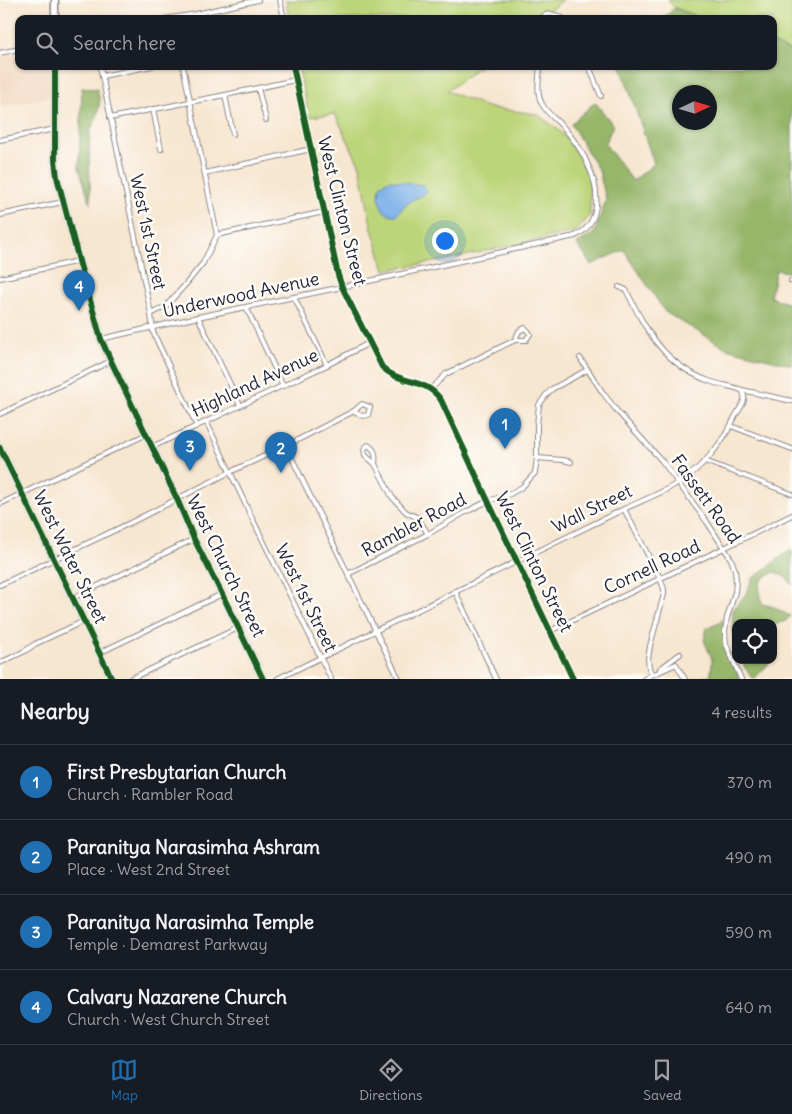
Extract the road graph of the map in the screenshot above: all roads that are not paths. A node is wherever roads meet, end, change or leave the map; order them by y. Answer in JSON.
{"nodes":[{"id":1,"x":55,"y":0,"type":"edge"},
{"id":2,"x":258,"y":0,"type":"edge"},
{"id":3,"x":280,"y":0,"type":"edge"},
{"id":4,"x":55,"y":15,"type":"edge"},
{"id":5,"x":190,"y":15,"type":"edge"},
{"id":6,"x":283,"y":15,"type":"edge"},
{"id":7,"x":15,"y":50,"type":"edge"},
{"id":8,"x":0,"y":53,"type":"edge"},
{"id":9,"x":55,"y":70,"type":"edge"},
{"id":10,"x":101,"y":70,"type":"edge"},
{"id":11,"x":132,"y":70,"type":"edge"},
{"id":12,"x":184,"y":70,"type":"edge"},
{"id":13,"x":294,"y":70,"type":"edge"},
{"id":14,"x":540,"y":70,"type":"edge"},
{"id":15,"x":591,"y":70,"type":"edge"},
{"id":16,"x":102,"y":76,"type":"junction"},
{"id":17,"x":295,"y":80,"type":"junction"},
{"id":18,"x":258,"y":88,"type":"junction"},
{"id":19,"x":224,"y":95,"type":"junction"},
{"id":20,"x":601,"y":96,"type":"dead end"},
{"id":21,"x":190,"y":102,"type":"junction"},
{"id":22,"x":153,"y":109,"type":"junction"},
{"id":23,"x":110,"y":118,"type":"junction"},
{"id":24,"x":266,"y":120,"type":"dead end"},
{"id":25,"x":55,"y":129,"type":"junction"},
{"id":26,"x":233,"y":134,"type":"dead end"},
{"id":27,"x":0,"y":140,"type":"edge"},
{"id":28,"x":161,"y":148,"type":"dead end"},
{"id":29,"x":311,"y":150,"type":"junction"},
{"id":30,"x":205,"y":173,"type":"junction"},
{"id":31,"x":63,"y":202,"type":"junction"},
{"id":32,"x":324,"y":212,"type":"junction"},
{"id":33,"x":0,"y":214,"type":"edge"},
{"id":34,"x":217,"y":235,"type":"junction"},
{"id":35,"x":79,"y":261,"type":"junction"},
{"id":36,"x":0,"y":278,"type":"edge"},
{"id":37,"x":342,"y":287,"type":"junction"},
{"id":38,"x":619,"y":287,"type":"dead end"},
{"id":39,"x":294,"y":297,"type":"junction"},
{"id":40,"x":246,"y":307,"type":"junction"},
{"id":41,"x":151,"y":314,"type":"junction"},
{"id":42,"x":198,"y":317,"type":"junction"},
{"id":43,"x":152,"y":328,"type":"junction"},
{"id":44,"x":102,"y":339,"type":"junction"},
{"id":45,"x":514,"y":340,"type":"dead end"},
{"id":46,"x":369,"y":342,"type":"junction"},
{"id":47,"x":580,"y":358,"type":"dead end"},
{"id":48,"x":111,"y":361,"type":"junction"},
{"id":49,"x":327,"y":365,"type":"junction"},
{"id":50,"x":587,"y":370,"type":"junction"},
{"id":51,"x":284,"y":386,"type":"junction"},
{"id":52,"x":431,"y":389,"type":"junction"},
{"id":53,"x":742,"y":390,"type":"junction"},
{"id":54,"x":792,"y":401,"type":"edge"},
{"id":55,"x":240,"y":405,"type":"junction"},
{"id":56,"x":354,"y":411,"type":"dead end"},
{"id":57,"x":0,"y":414,"type":"edge"},
{"id":58,"x":206,"y":421,"type":"junction"},
{"id":59,"x":197,"y":426,"type":"junction"},
{"id":60,"x":731,"y":426,"type":"junction"},
{"id":61,"x":146,"y":435,"type":"junction"},
{"id":62,"x":286,"y":446,"type":"junction"},
{"id":63,"x":152,"y":447,"type":"junction"},
{"id":64,"x":0,"y":448,"type":"edge"},
{"id":65,"x":792,"y":449,"type":"edge"},
{"id":66,"x":537,"y":458,"type":"junction"},
{"id":67,"x":705,"y":461,"type":"junction"},
{"id":68,"x":571,"y":462,"type":"dead end"},
{"id":69,"x":375,"y":464,"type":"junction"},
{"id":70,"x":230,"y":472,"type":"junction"},
{"id":71,"x":677,"y":484,"type":"junction"},
{"id":72,"x":22,"y":494,"type":"junction"},
{"id":73,"x":792,"y":494,"type":"edge"},
{"id":74,"x":177,"y":499,"type":"junction"},
{"id":75,"x":488,"y":501,"type":"junction"},
{"id":76,"x":0,"y":504,"type":"edge"},
{"id":77,"x":624,"y":509,"type":"junction"},
{"id":78,"x":792,"y":515,"type":"edge"},
{"id":79,"x":428,"y":534,"type":"junction"},
{"id":80,"x":194,"y":539,"type":"junction"},
{"id":81,"x":724,"y":548,"type":"junction"},
{"id":82,"x":54,"y":559,"type":"junction"},
{"id":83,"x":517,"y":561,"type":"junction"},
{"id":84,"x":348,"y":574,"type":"junction"},
{"id":85,"x":660,"y":578,"type":"junction"},
{"id":86,"x":0,"y":585,"type":"edge"},
{"id":87,"x":455,"y":591,"type":"junction"},
{"id":88,"x":222,"y":594,"type":"junction"},
{"id":89,"x":73,"y":598,"type":"junction"},
{"id":90,"x":84,"y":621,"type":"junction"},
{"id":91,"x":238,"y":628,"type":"junction"},
{"id":92,"x":376,"y":631,"type":"junction"},
{"id":93,"x":550,"y":631,"type":"junction"},
{"id":94,"x":99,"y":653,"type":"junction"},
{"id":95,"x":680,"y":654,"type":"dead end"},
{"id":96,"x":320,"y":658,"type":"junction"},
{"id":97,"x":0,"y":662,"type":"edge"},
{"id":98,"x":652,"y":675,"type":"junction"},
{"id":99,"x":112,"y":679,"type":"edge"},
{"id":100,"x":130,"y":679,"type":"edge"},
{"id":101,"x":263,"y":679,"type":"edge"},
{"id":102,"x":277,"y":679,"type":"edge"},
{"id":103,"x":330,"y":679,"type":"edge"},
{"id":104,"x":399,"y":679,"type":"edge"},
{"id":105,"x":496,"y":679,"type":"edge"},
{"id":106,"x":574,"y":679,"type":"edge"},
{"id":107,"x":644,"y":679,"type":"edge"},
{"id":108,"x":686,"y":679,"type":"edge"},
{"id":109,"x":741,"y":679,"type":"edge"}],
"edges":[{"from":1,"to":4,"type":"main road"},
{"from":2,"to":5,"type":"street"},
{"from":3,"to":6,"type":"street"},
{"from":7,"to":8,"type":"street"},
{"from":9,"to":25,"type":"main road","name":"West Church Street"},
{"from":10,"to":16,"type":"street","name":"West 1st Street"},
{"from":11,"to":16,"type":"street"},
{"from":12,"to":21,"type":"street"},
{"from":13,"to":17,"type":"street","name":"West Clinton Street"},
{"from":14,"to":37,"type":"street","name":"Underwood Avenue"},
{"from":15,"to":20,"type":"street"},
{"from":16,"to":23,"type":"street","name":"West 1st Street"},
{"from":17,"to":18,"type":"street"},
{"from":17,"to":29,"type":"street","name":"West Clinton Street"},
{"from":18,"to":19,"type":"street"},
{"from":18,"to":24,"type":"street"},
{"from":19,"to":21,"type":"street"},
{"from":19,"to":26,"type":"street"},
{"from":21,"to":22,"type":"street"},
{"from":21,"to":30,"type":"street"},
{"from":22,"to":23,"type":"street"},
{"from":22,"to":28,"type":"street"},
{"from":23,"to":41,"type":"street","name":"West 1st Street"},
{"from":25,"to":27,"type":"street"},
{"from":25,"to":31,"type":"main road","name":"West Church Street"},
{"from":29,"to":30,"type":"street"},
{"from":29,"to":32,"type":"street","name":"West Clinton Street"},
{"from":30,"to":34,"type":"street"},
{"from":31,"to":33,"type":"street"},
{"from":31,"to":35,"type":"main road","name":"West Church Street"},
{"from":32,"to":34,"type":"street"},
{"from":32,"to":37,"type":"street","name":"West Clinton Street"},
{"from":34,"to":41,"type":"street"},
{"from":35,"to":36,"type":"street"},
{"from":35,"to":44,"type":"main road","name":"West Church Street"},
{"from":37,"to":39,"type":"street","name":"Underwood Avenue"},
{"from":37,"to":46,"type":"street","name":"West Clinton Street"},
{"from":38,"to":53,"type":"street"},
{"from":39,"to":40,"type":"street","name":"Underwood Avenue"},
{"from":39,"to":49,"type":"street"},
{"from":40,"to":42,"type":"street","name":"Underwood Avenue"},
{"from":40,"to":51,"type":"street"},
{"from":41,"to":43,"type":"street","name":"West 1st Street"},
{"from":42,"to":43,"type":"street","name":"Underwood Avenue"},
{"from":42,"to":55,"type":"street"},
{"from":43,"to":44,"type":"street","name":"Underwood Avenue"},
{"from":43,"to":59,"type":"street","name":"West 1st Street"},
{"from":44,"to":48,"type":"main road","name":"West Church Street"},
{"from":45,"to":52,"type":"street"},
{"from":46,"to":49,"type":"street","name":"Highland Avenue"},
{"from":46,"to":52,"type":"street","name":"West Clinton Street"},
{"from":47,"to":50,"type":"street","name":"Fassett Road"},
{"from":48,"to":57,"type":"street"},
{"from":48,"to":61,"type":"main road","name":"West Church Street"},
{"from":49,"to":51,"type":"street","name":"Highland Avenue"},
{"from":50,"to":66,"type":"street","name":"Rambler Road"},
{"from":50,"to":71,"type":"street","name":"Fassett Road"},
{"from":51,"to":55,"type":"street","name":"Highland Avenue"},
{"from":52,"to":75,"type":"street","name":"West Clinton Street"},
{"from":53,"to":54,"type":"street"},
{"from":53,"to":60,"type":"street","name":"Wall Street"},
{"from":55,"to":58,"type":"street","name":"Highland Avenue"},
{"from":56,"to":62,"type":"street"},
{"from":58,"to":59,"type":"street","name":"Highland Avenue"},
{"from":58,"to":70,"type":"street","name":"West 1st Street"},
{"from":59,"to":63,"type":"street","name":"Highland Avenue"},
{"from":60,"to":65,"type":"street"},
{"from":60,"to":67,"type":"street","name":"Wall Street"},
{"from":61,"to":63,"type":"main road","name":"West Church Street"},
{"from":61,"to":72,"type":"street"},
{"from":62,"to":70,"type":"street"},
{"from":62,"to":84,"type":"street"},
{"from":63,"to":74,"type":"main road","name":"West Church Street"},
{"from":64,"to":72,"type":"main road","name":"West Water Street"},
{"from":66,"to":68,"type":"street"},
{"from":66,"to":75,"type":"street","name":"Rambler Road"},
{"from":67,"to":71,"type":"street","name":"Wall Street"},
{"from":67,"to":73,"type":"street"},
{"from":69,"to":69,"type":"street"},
{"from":69,"to":79,"type":"street"},
{"from":70,"to":74,"type":"street"},
{"from":70,"to":96,"type":"street","name":"West 1st Street"},
{"from":71,"to":77,"type":"street","name":"Wall Street"},
{"from":71,"to":81,"type":"street","name":"Fassett Road"},
{"from":72,"to":76,"type":"street"},
{"from":72,"to":82,"type":"main road","name":"West Water Street"},
{"from":74,"to":80,"type":"main road","name":"West Church Street"},
{"from":74,"to":82,"type":"street"},
{"from":75,"to":79,"type":"street","name":"Rambler Road"},
{"from":75,"to":83,"type":"street","name":"West Clinton Street"},
{"from":77,"to":83,"type":"street","name":"Wall Street"},
{"from":77,"to":85,"type":"street"},
{"from":78,"to":81,"type":"street","name":"Cornell Road"},
{"from":79,"to":84,"type":"street","name":"Rambler Road"},
{"from":80,"to":88,"type":"main road","name":"West Church Street"},
{"from":80,"to":89,"type":"street"},
{"from":81,"to":85,"type":"street","name":"Cornell Road"},
{"from":81,"to":109,"type":"street","name":"Fassett Road"},
{"from":82,"to":86,"type":"street"},
{"from":82,"to":89,"type":"main road","name":"West Water Street"},
{"from":83,"to":87,"type":"street","name":"Wall Street"},
{"from":83,"to":93,"type":"street","name":"West Clinton Street"},
{"from":84,"to":92,"type":"street"},
{"from":85,"to":93,"type":"street","name":"Cornell Road"},
{"from":85,"to":98,"type":"street"},
{"from":87,"to":92,"type":"street","name":"Wall Street"},
{"from":87,"to":105,"type":"street"},
{"from":88,"to":91,"type":"main road","name":"West Church Street"},
{"from":88,"to":94,"type":"street"},
{"from":89,"to":90,"type":"main road","name":"West Water Street"},
{"from":90,"to":94,"type":"main road","name":"West Water Street"},
{"from":90,"to":97,"type":"street"},
{"from":91,"to":100,"type":"street"},
{"from":91,"to":101,"type":"main road","name":"West Church Street"},
{"from":92,"to":96,"type":"street","name":"Wall Street"},
{"from":92,"to":104,"type":"street"},
{"from":93,"to":106,"type":"street","name":"West Clinton Street"},
{"from":94,"to":99,"type":"main road","name":"West Water Street"},
{"from":95,"to":98,"type":"street"},
{"from":96,"to":102,"type":"street","name":"Wall Street"},
{"from":96,"to":103,"type":"street","name":"West 1st Street"},
{"from":98,"to":107,"type":"street"},
{"from":98,"to":108,"type":"street"}]}
